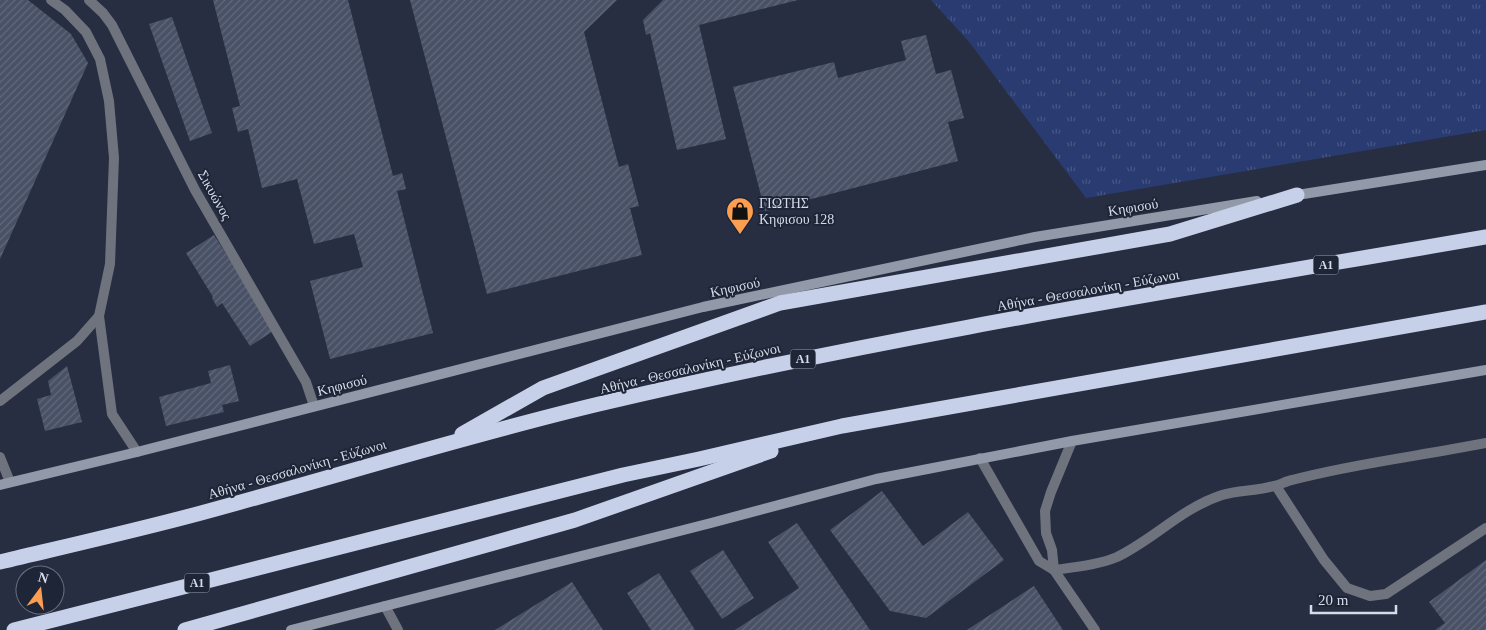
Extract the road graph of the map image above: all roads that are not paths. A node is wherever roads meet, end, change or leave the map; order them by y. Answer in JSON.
{"nodes":[{"id":1,"x":51,"y":0,"type":"edge"},
{"id":2,"x":89,"y":0,"type":"edge"},
{"id":3,"x":1486,"y":165,"type":"edge"},
{"id":4,"x":1297,"y":195,"type":"junction"},
{"id":5,"x":1486,"y":237,"type":"edge"},
{"id":6,"x":1486,"y":312,"type":"edge"},
{"id":7,"x":100,"y":316,"type":"junction"},
{"id":8,"x":1486,"y":370,"type":"edge"},
{"id":9,"x":0,"y":401,"type":"edge"},
{"id":10,"x":314,"y":406,"type":"junction"},
{"id":11,"x":842,"y":426,"type":"junction"},
{"id":12,"x":1072,"y":441,"type":"junction"},
{"id":13,"x":1486,"y":443,"type":"edge"},
{"id":14,"x":444,"y":444,"type":"junction"},
{"id":15,"x":138,"y":452,"type":"junction"},
{"id":16,"x":0,"y":457,"type":"edge"},
{"id":17,"x":980,"y":458,"type":"junction"},
{"id":18,"x":5,"y":484,"type":"edge"},
{"id":19,"x":1276,"y":486,"type":"junction"},
{"id":20,"x":1486,"y":528,"type":"edge"},
{"id":21,"x":0,"y":562,"type":"edge"},
{"id":22,"x":1054,"y":570,"type":"junction"},
{"id":23,"x":385,"y":606,"type":"junction"},
{"id":24,"x":14,"y":630,"type":"edge"},
{"id":25,"x":185,"y":630,"type":"edge"},
{"id":26,"x":291,"y":630,"type":"edge"},
{"id":27,"x":398,"y":630,"type":"edge"},
{"id":28,"x":1094,"y":630,"type":"edge"}],
"edges":[{"from":1,"to":7,"type":"street"},
{"from":2,"to":10,"type":"street","name":"Σικυώνος"},
{"from":3,"to":4,"type":"main road","name":"Κηφισού"},
{"from":4,"to":10,"type":"main road","name":"Κηφισού"},
{"from":4,"to":14,"type":"highway"},
{"from":5,"to":14,"type":"highway","name":"Αθήνα - Θεσσαλονίκη - Εύζωνοι","number":"Α1"},
{"from":6,"to":11,"type":"highway","number":"Α1"},
{"from":7,"to":9,"type":"street"},
{"from":7,"to":15,"type":"street"},
{"from":8,"to":12,"type":"main road"},
{"from":10,"to":15,"type":"main road","name":"Κηφισού"},
{"from":11,"to":24,"type":"highway","number":"Α1"},
{"from":11,"to":25,"type":"highway"},
{"from":12,"to":17,"type":"main road"},
{"from":12,"to":22,"type":"street"},
{"from":13,"to":19,"type":"street"},
{"from":14,"to":21,"type":"highway","name":"Αθήνα - Θεσσαλονίκη - Εύζωνοι","number":"Α1"},
{"from":15,"to":18,"type":"main road","name":"Κηφισού"},
{"from":16,"to":18,"type":"street"},
{"from":17,"to":22,"type":"street"},
{"from":17,"to":23,"type":"main road"},
{"from":19,"to":20,"type":"street"},
{"from":19,"to":22,"type":"street"},
{"from":22,"to":28,"type":"street"},
{"from":23,"to":26,"type":"main road"},
{"from":23,"to":27,"type":"street"}]}
